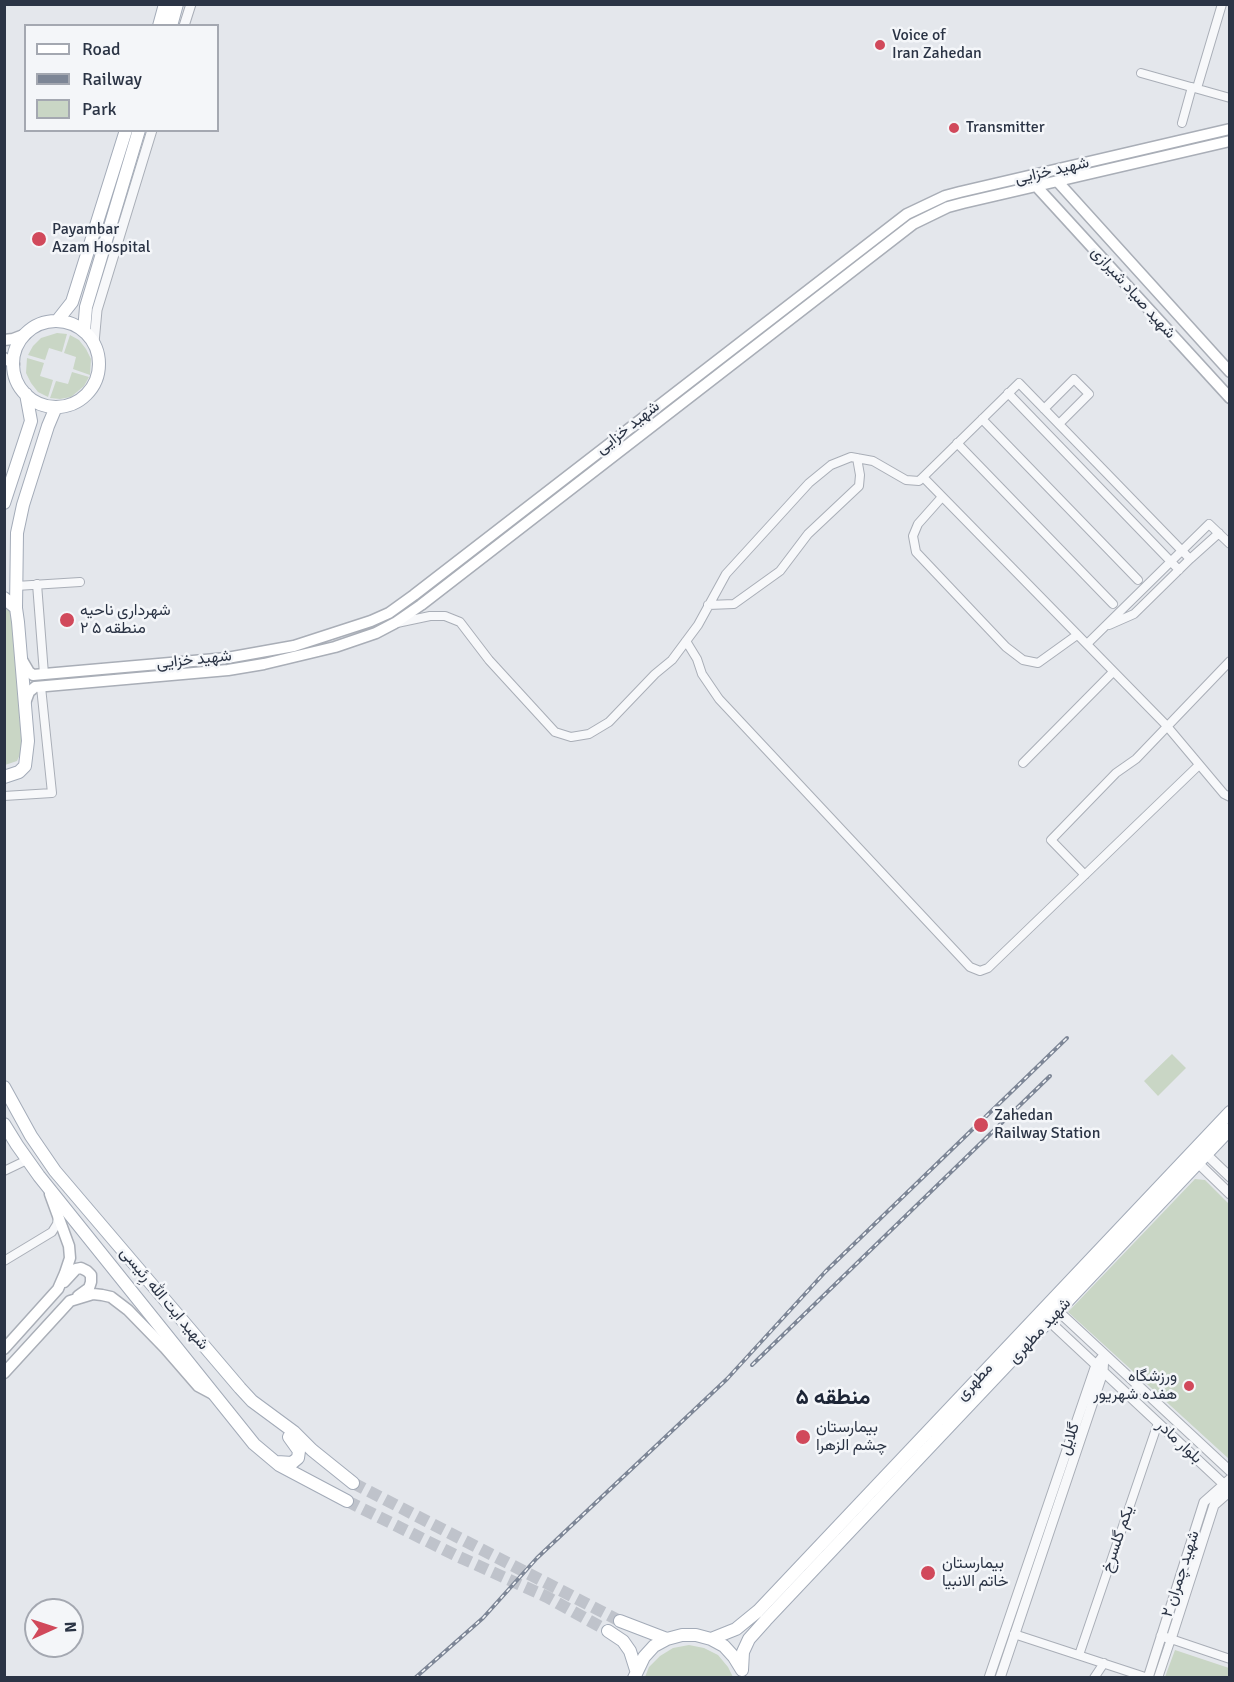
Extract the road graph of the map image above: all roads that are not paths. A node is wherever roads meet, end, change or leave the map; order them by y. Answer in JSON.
{"nodes":[{"id":1,"x":165,"y":4,"type":"edge"},
{"id":2,"x":177,"y":4,"type":"edge"},
{"id":3,"x":191,"y":4,"type":"edge"},
{"id":4,"x":1222,"y":4,"type":"edge"},
{"id":5,"x":160,"y":24,"type":"edge"},
{"id":6,"x":172,"y":24,"type":"edge"},
{"id":7,"x":185,"y":24,"type":"edge"},
{"id":8,"x":1141,"y":73,"type":"dead end"},
{"id":9,"x":1195,"y":88,"type":"junction"},
{"id":10,"x":1230,"y":98,"type":"edge"},
{"id":11,"x":1182,"y":123,"type":"dead end"},
{"id":12,"x":1230,"y":129,"type":"edge"},
{"id":13,"x":125,"y":132,"type":"edge"},
{"id":14,"x":138,"y":132,"type":"edge"},
{"id":15,"x":151,"y":132,"type":"edge"},
{"id":16,"x":1230,"y":141,"type":"edge"},
{"id":17,"x":1085,"y":164,"type":"junction"},
{"id":18,"x":1087,"y":176,"type":"junction"},
{"id":19,"x":1058,"y":182,"type":"junction"},
{"id":20,"x":1037,"y":187,"type":"junction"},
{"id":21,"x":57,"y":321,"type":"junction"},
{"id":22,"x":84,"y":331,"type":"junction"},
{"id":23,"x":26,"y":334,"type":"junction"},
{"id":24,"x":4,"y":340,"type":"edge"},
{"id":25,"x":94,"y":343,"type":"junction"},
{"id":26,"x":9,"y":361,"type":"edge"},
{"id":27,"x":1230,"y":372,"type":"edge"},
{"id":28,"x":1008,"y":393,"type":"junction"},
{"id":29,"x":26,"y":394,"type":"junction"},
{"id":30,"x":1230,"y":398,"type":"edge"},
{"id":31,"x":56,"y":407,"type":"junction"},
{"id":32,"x":1044,"y":409,"type":"junction"},
{"id":33,"x":982,"y":419,"type":"junction"},
{"id":34,"x":1060,"y":426,"type":"junction"},
{"id":35,"x":1051,"y":438,"type":"junction"},
{"id":36,"x":957,"y":443,"type":"junction"},
{"id":37,"x":857,"y":458,"type":"junction"},
{"id":38,"x":923,"y":477,"type":"junction"},
{"id":39,"x":8,"y":487,"type":"edge"},
{"id":40,"x":942,"y":497,"type":"junction"},
{"id":41,"x":4,"y":503,"type":"edge"},
{"id":42,"x":1219,"y":533,"type":"junction"},
{"id":43,"x":1230,"y":544,"type":"edge"},
{"id":44,"x":1182,"y":551,"type":"junction"},
{"id":45,"x":1190,"y":559,"type":"junction"},
{"id":46,"x":1171,"y":561,"type":"junction"},
{"id":47,"x":1179,"y":570,"type":"junction"},
{"id":48,"x":1138,"y":580,"type":"dead end"},
{"id":49,"x":80,"y":582,"type":"dead end"},
{"id":50,"x":37,"y":584,"type":"junction"},
{"id":51,"x":16,"y":586,"type":"junction"},
{"id":52,"x":1145,"y":587,"type":"junction"},
{"id":53,"x":1153,"y":595,"type":"junction"},
{"id":54,"x":4,"y":598,"type":"edge"},
{"id":55,"x":1113,"y":604,"type":"dead end"},
{"id":56,"x":708,"y":605,"type":"junction"},
{"id":57,"x":16,"y":608,"type":"junction"},
{"id":58,"x":395,"y":623,"type":"junction"},
{"id":59,"x":1102,"y":628,"type":"junction"},
{"id":60,"x":1077,"y":634,"type":"junction"},
{"id":61,"x":686,"y":641,"type":"junction"},
{"id":62,"x":1086,"y":644,"type":"junction"},
{"id":63,"x":21,"y":659,"type":"junction"},
{"id":64,"x":1228,"y":664,"type":"edge"},
{"id":65,"x":1113,"y":672,"type":"junction"},
{"id":66,"x":44,"y":674,"type":"junction"},
{"id":67,"x":41,"y":687,"type":"junction"},
{"id":68,"x":25,"y":703,"type":"junction"},
{"id":69,"x":1166,"y":725,"type":"junction"},
{"id":70,"x":1023,"y":764,"type":"dead end"},
{"id":71,"x":1199,"y":765,"type":"junction"},
{"id":72,"x":6,"y":777,"type":"edge"},
{"id":73,"x":4,"y":796,"type":"edge"},
{"id":74,"x":1230,"y":797,"type":"edge"},
{"id":75,"x":1085,"y":875,"type":"junction"},
{"id":76,"x":4,"y":1087,"type":"edge"},
{"id":77,"x":1230,"y":1112,"type":"edge"},
{"id":78,"x":4,"y":1124,"type":"edge"},
{"id":79,"x":1230,"y":1129,"type":"edge"},
{"id":80,"x":1202,"y":1159,"type":"junction"},
{"id":81,"x":27,"y":1160,"type":"junction"},
{"id":82,"x":4,"y":1171,"type":"edge"},
{"id":83,"x":1230,"y":1177,"type":"edge"},
{"id":84,"x":46,"y":1185,"type":"junction"},
{"id":85,"x":1230,"y":1194,"type":"edge"},
{"id":86,"x":58,"y":1214,"type":"junction"},
{"id":87,"x":4,"y":1261,"type":"edge"},
{"id":88,"x":58,"y":1289,"type":"junction"},
{"id":89,"x":70,"y":1301,"type":"junction"},
{"id":90,"x":1045,"y":1308,"type":"junction"},
{"id":91,"x":1058,"y":1311,"type":"junction"},
{"id":92,"x":1049,"y":1321,"type":"junction"},
{"id":93,"x":4,"y":1349,"type":"edge"},
{"id":94,"x":1104,"y":1354,"type":"junction"},
{"id":95,"x":1096,"y":1365,"type":"junction"},
{"id":96,"x":1103,"y":1372,"type":"junction"},
{"id":97,"x":4,"y":1373,"type":"edge"},
{"id":98,"x":215,"y":1395,"type":"junction"},
{"id":99,"x":252,"y":1401,"type":"junction"},
{"id":100,"x":1162,"y":1409,"type":"junction"},
{"id":101,"x":1158,"y":1423,"type":"junction"},
{"id":102,"x":273,"y":1461,"type":"junction"},
{"id":103,"x":1230,"y":1471,"type":"edge"},
{"id":104,"x":354,"y":1483,"type":"tunnel mouth"},
{"id":105,"x":1228,"y":1486,"type":"edge"},
{"id":106,"x":347,"y":1501,"type":"tunnel mouth"},
{"id":107,"x":620,"y":1621,"type":"tunnel mouth"},
{"id":108,"x":608,"y":1631,"type":"tunnel mouth"},
{"id":109,"x":1014,"y":1634,"type":"junction"},
{"id":110,"x":1166,"y":1638,"type":"junction"},
{"id":111,"x":667,"y":1639,"type":"junction"},
{"id":112,"x":711,"y":1639,"type":"junction"},
{"id":113,"x":1079,"y":1655,"type":"junction"},
{"id":114,"x":1230,"y":1659,"type":"edge"},
{"id":115,"x":1104,"y":1663,"type":"junction"},
{"id":116,"x":635,"y":1674,"type":"edge"},
{"id":117,"x":743,"y":1674,"type":"edge"},
{"id":118,"x":989,"y":1677,"type":"edge"},
{"id":119,"x":1000,"y":1677,"type":"edge"},
{"id":120,"x":1094,"y":1677,"type":"edge"},
{"id":121,"x":1148,"y":1677,"type":"edge"},
{"id":122,"x":1158,"y":1677,"type":"edge"}],
"edges":[{"from":1,"to":5,"type":"main road"},
{"from":2,"to":6,"type":"main road"},
{"from":3,"to":7,"type":"street"},
{"from":4,"to":9,"type":"street"},
{"from":8,"to":9,"type":"street"},
{"from":9,"to":10,"type":"street"},
{"from":9,"to":11,"type":"street"},
{"from":12,"to":17,"type":"main road","name":"شهید خزایی"},
{"from":13,"to":21,"type":"main road"},
{"from":14,"to":22,"type":"main road"},
{"from":15,"to":25,"type":"street"},
{"from":16,"to":18,"type":"main road","name":"شهید خزایی"},
{"from":17,"to":18,"type":"main road"},
{"from":17,"to":66,"type":"main road","name":"شهید خزایی"},
{"from":18,"to":19,"type":"main road","name":"شهید خزایی"},
{"from":19,"to":20,"type":"main road","name":"شهید خزایی"},
{"from":19,"to":27,"type":"main road","name":"شهید صیاد شیرازی"},
{"from":20,"to":30,"type":"main road","name":"شهید صیاد شیرازی"},
{"from":20,"to":58,"type":"main road","name":"شهید خزایی"},
{"from":21,"to":22,"type":"main road"},
{"from":21,"to":23,"type":"main road"},
{"from":22,"to":25,"type":"main road"},
{"from":23,"to":24,"type":"main road"},
{"from":23,"to":26,"type":"main road"},
{"from":25,"to":31,"type":"main road"},
{"from":26,"to":29,"type":"main road"},
{"from":28,"to":32,"type":"street"},
{"from":28,"to":33,"type":"street"},
{"from":28,"to":35,"type":"street"},
{"from":29,"to":31,"type":"main road"},
{"from":29,"to":39,"type":"main road"},
{"from":31,"to":51,"type":"main road"},
{"from":32,"to":34,"type":"street"},
{"from":32,"to":34,"type":"street"},
{"from":33,"to":36,"type":"street"},
{"from":33,"to":48,"type":"street"},
{"from":34,"to":35,"type":"street"},
{"from":34,"to":44,"type":"street"},
{"from":35,"to":46,"type":"street"},
{"from":36,"to":38,"type":"street"},
{"from":36,"to":55,"type":"street"},
{"from":37,"to":38,"type":"street"},
{"from":37,"to":56,"type":"street"},
{"from":37,"to":56,"type":"street"},
{"from":38,"to":40,"type":"street"},
{"from":39,"to":41,"type":"main road"},
{"from":40,"to":60,"type":"street"},
{"from":40,"to":60,"type":"street"},
{"from":42,"to":43,"type":"street"},
{"from":42,"to":44,"type":"street"},
{"from":42,"to":45,"type":"street"},
{"from":44,"to":45,"type":"street"},
{"from":44,"to":46,"type":"street"},
{"from":45,"to":47,"type":"street"},
{"from":46,"to":47,"type":"street"},
{"from":46,"to":52,"type":"street"},
{"from":47,"to":53,"type":"street"},
{"from":49,"to":50,"type":"street"},
{"from":50,"to":51,"type":"street"},
{"from":50,"to":66,"type":"street"},
{"from":51,"to":57,"type":"main road"},
{"from":52,"to":53,"type":"street"},
{"from":52,"to":59,"type":"street"},
{"from":53,"to":59,"type":"street"},
{"from":54,"to":57,"type":"main road"},
{"from":56,"to":61,"type":"street"},
{"from":57,"to":63,"type":"main road"},
{"from":58,"to":61,"type":"street"},
{"from":58,"to":67,"type":"main road","name":"شهید خزایی"},
{"from":59,"to":62,"type":"street"},
{"from":60,"to":62,"type":"street"},
{"from":61,"to":75,"type":"street"},
{"from":62,"to":65,"type":"street"},
{"from":63,"to":66,"type":"main road"},
{"from":63,"to":68,"type":"main road"},
{"from":64,"to":69,"type":"street"},
{"from":65,"to":69,"type":"street"},
{"from":65,"to":70,"type":"street"},
{"from":67,"to":68,"type":"main road"},
{"from":67,"to":73,"type":"street"},
{"from":68,"to":72,"type":"main road"},
{"from":69,"to":71,"type":"street"},
{"from":69,"to":75,"type":"street"},
{"from":71,"to":74,"type":"street"},
{"from":71,"to":75,"type":"street"},
{"from":76,"to":99,"type":"main road","name":"شهید ایت الله رِئیسی"},
{"from":77,"to":90,"type":"main road","name":"مطهری"},
{"from":78,"to":81,"type":"main road","name":"شهید ایت الله رِئیسی"},
{"from":79,"to":80,"type":"main road","name":"شهید مطهری"},
{"from":80,"to":83,"type":"street"},
{"from":80,"to":85,"type":"street"},
{"from":80,"to":91,"type":"main road","name":"شهید مطهری"},
{"from":81,"to":82,"type":"street"},
{"from":81,"to":84,"type":"main road","name":"شهید ایت الله رِئیسی"},
{"from":84,"to":86,"type":"main road"},
{"from":84,"to":98,"type":"main road","name":"شهید ایت الله رِئیسی"},
{"from":86,"to":87,"type":"street"},
{"from":86,"to":88,"type":"main road"},
{"from":88,"to":89,"type":"main road"},
{"from":88,"to":93,"type":"main road"},
{"from":89,"to":97,"type":"main road"},
{"from":89,"to":98,"type":"main road"},
{"from":90,"to":91,"type":"main road"},
{"from":90,"to":92,"type":"main road"},
{"from":90,"to":112,"type":"main road","name":"مطهری"},
{"from":91,"to":92,"type":"main road","name":"شهید مطهری"},
{"from":91,"to":94,"type":"street","name":"بلوار مادر"},
{"from":92,"to":95,"type":"street","name":"بلوار مادر"},
{"from":92,"to":117,"type":"main road","name":"شهید مطهری"},
{"from":94,"to":95,"type":"street","name":"گلایل"},
{"from":94,"to":96,"type":"street","name":"گلایل"},
{"from":94,"to":100,"type":"street","name":"بلوار مادر"},
{"from":95,"to":96,"type":"street","name":"بلوار مادر"},
{"from":95,"to":118,"type":"street","name":"گلایل"},
{"from":96,"to":101,"type":"street","name":"بلوار مادر"},
{"from":96,"to":109,"type":"street","name":"گلایل"},
{"from":98,"to":102,"type":"main road","name":"شهید ایت الله رِئیسی"},
{"from":99,"to":102,"type":"main road"},
{"from":99,"to":104,"type":"main road","name":"شهید ایت الله رِئیسی"},
{"from":100,"to":101,"type":"street"},
{"from":100,"to":103,"type":"street","name":"بلوار مادر"},
{"from":101,"to":105,"type":"street","name":"بلوار مادر"},
{"from":101,"to":113,"type":"street","name":"یکم گلسرخ"},
{"from":102,"to":106,"type":"main road","name":"شهید ایت الله رِئیسی"},
{"from":105,"to":110,"type":"street","name":"شهید چمران ۲"},
{"from":107,"to":111,"type":"main road"},
{"from":108,"to":116,"type":"main road"},
{"from":109,"to":113,"type":"street"},
{"from":109,"to":119,"type":"street","name":"گلایل"},
{"from":110,"to":114,"type":"street"},
{"from":110,"to":121,"type":"street","name":"شهید چمران ۲"},
{"from":110,"to":122,"type":"street"},
{"from":111,"to":112,"type":"main road"},
{"from":111,"to":116,"type":"main road"},
{"from":112,"to":117,"type":"main road"},
{"from":113,"to":115,"type":"street"},
{"from":115,"to":120,"type":"street"},
{"from":115,"to":121,"type":"street"}]}
